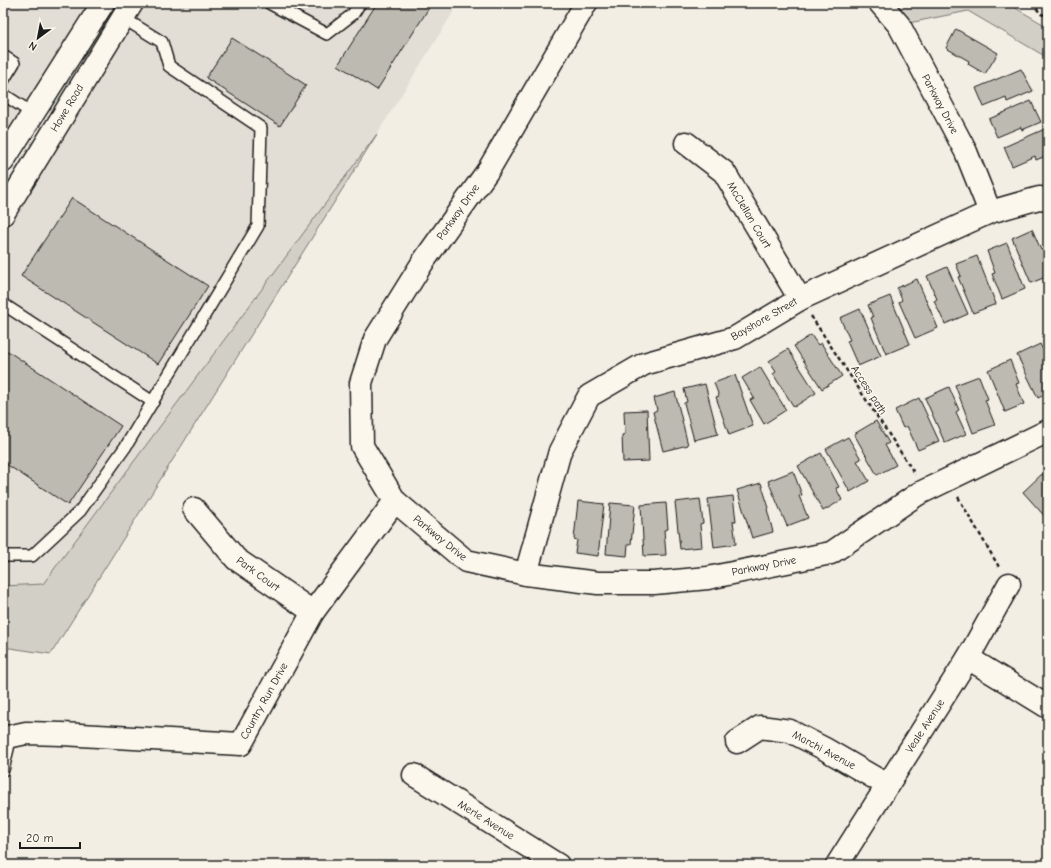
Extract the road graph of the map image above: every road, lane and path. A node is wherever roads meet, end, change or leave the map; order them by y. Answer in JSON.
{"nodes":[{"id":1,"x":103,"y":3,"type":"edge"},
{"id":2,"x":269,"y":3,"type":"edge"},
{"id":3,"x":360,"y":3,"type":"edge"},
{"id":4,"x":586,"y":3,"type":"edge"},
{"id":5,"x":880,"y":3,"type":"edge"},
{"id":6,"x":1032,"y":3,"type":"edge"},
{"id":7,"x":128,"y":11,"type":"edge"},
{"id":8,"x":1048,"y":16,"type":"edge"},
{"id":9,"x":3,"y":56,"type":"edge"},
{"id":10,"x":3,"y":81,"type":"edge"},
{"id":11,"x":3,"y":94,"type":"edge"},
{"id":12,"x":32,"y":113,"type":"junction"},
{"id":13,"x":686,"y":143,"type":"dead end"},
{"id":14,"x":3,"y":161,"type":"edge"},
{"id":15,"x":1048,"y":199,"type":"edge"},
{"id":16,"x":990,"y":212,"type":"junction"},
{"id":17,"x":3,"y":214,"type":"edge"},
{"id":18,"x":800,"y":298,"type":"junction"},
{"id":19,"x":3,"y":304,"type":"edge"},
{"id":20,"x":153,"y":402,"type":"junction"},
{"id":21,"x":1048,"y":431,"type":"edge"},
{"id":22,"x":948,"y":480,"type":"junction"},
{"id":23,"x":926,"y":491,"type":"junction"},
{"id":24,"x":394,"y":501,"type":"junction"},
{"id":25,"x":194,"y":509,"type":"dead end"},
{"id":26,"x":3,"y":556,"type":"edge"},
{"id":27,"x":526,"y":574,"type":"junction"},
{"id":28,"x":1009,"y":584,"type":"joint"},
{"id":29,"x":313,"y":612,"type":"junction"},
{"id":30,"x":968,"y":658,"type":"junction"},
{"id":31,"x":1048,"y":707,"type":"edge"},
{"id":32,"x":7,"y":737,"type":"edge"},
{"id":33,"x":737,"y":742,"type":"dead end"},
{"id":34,"x":3,"y":770,"type":"edge"},
{"id":35,"x":414,"y":775,"type":"dead end"},
{"id":36,"x":887,"y":785,"type":"junction"},
{"id":37,"x":558,"y":865,"type":"edge"},
{"id":38,"x":837,"y":865,"type":"edge"}],
"edges":[{"from":1,"to":12,"type":"street"},
{"from":2,"to":3,"type":"lane"},
{"from":4,"to":24,"type":"street","name":"Parkway Drive"},
{"from":5,"to":16,"type":"street","name":"Parkway Drive"},
{"from":6,"to":8,"type":"path"},
{"from":7,"to":17,"type":"street","name":"Howe Road"},
{"from":7,"to":20,"type":"lane"},
{"from":9,"to":10,"type":"lane"},
{"from":11,"to":12,"type":"lane"},
{"from":12,"to":14,"type":"street"},
{"from":13,"to":18,"type":"street","name":"McClellan Court"},
{"from":15,"to":16,"type":"street","name":"Bayshore Street"},
{"from":16,"to":18,"type":"street","name":"Bayshore Street"},
{"from":18,"to":23,"type":"path","name":"Access path"},
{"from":18,"to":27,"type":"street","name":"Bayshore Street"},
{"from":19,"to":20,"type":"lane"},
{"from":20,"to":26,"type":"lane"},
{"from":21,"to":22,"type":"street","name":"Parkway Drive"},
{"from":22,"to":23,"type":"street","name":"Parkway Drive"},
{"from":22,"to":28,"type":"path"},
{"from":23,"to":27,"type":"street","name":"Parkway Drive"},
{"from":24,"to":27,"type":"street","name":"Parkway Drive"},
{"from":24,"to":29,"type":"street","name":"Country Run Drive"},
{"from":25,"to":29,"type":"street","name":"Park Court"},
{"from":28,"to":30,"type":"street","name":"Veale Avenue"},
{"from":29,"to":32,"type":"street","name":"Country Run Drive"},
{"from":30,"to":31,"type":"street"},
{"from":30,"to":36,"type":"street","name":"Veale Avenue"},
{"from":32,"to":34,"type":"lane"},
{"from":33,"to":36,"type":"street","name":"Marchi Avenue"},
{"from":35,"to":37,"type":"street","name":"Merle Avenue"},
{"from":36,"to":38,"type":"street","name":"Veale Avenue"}]}
